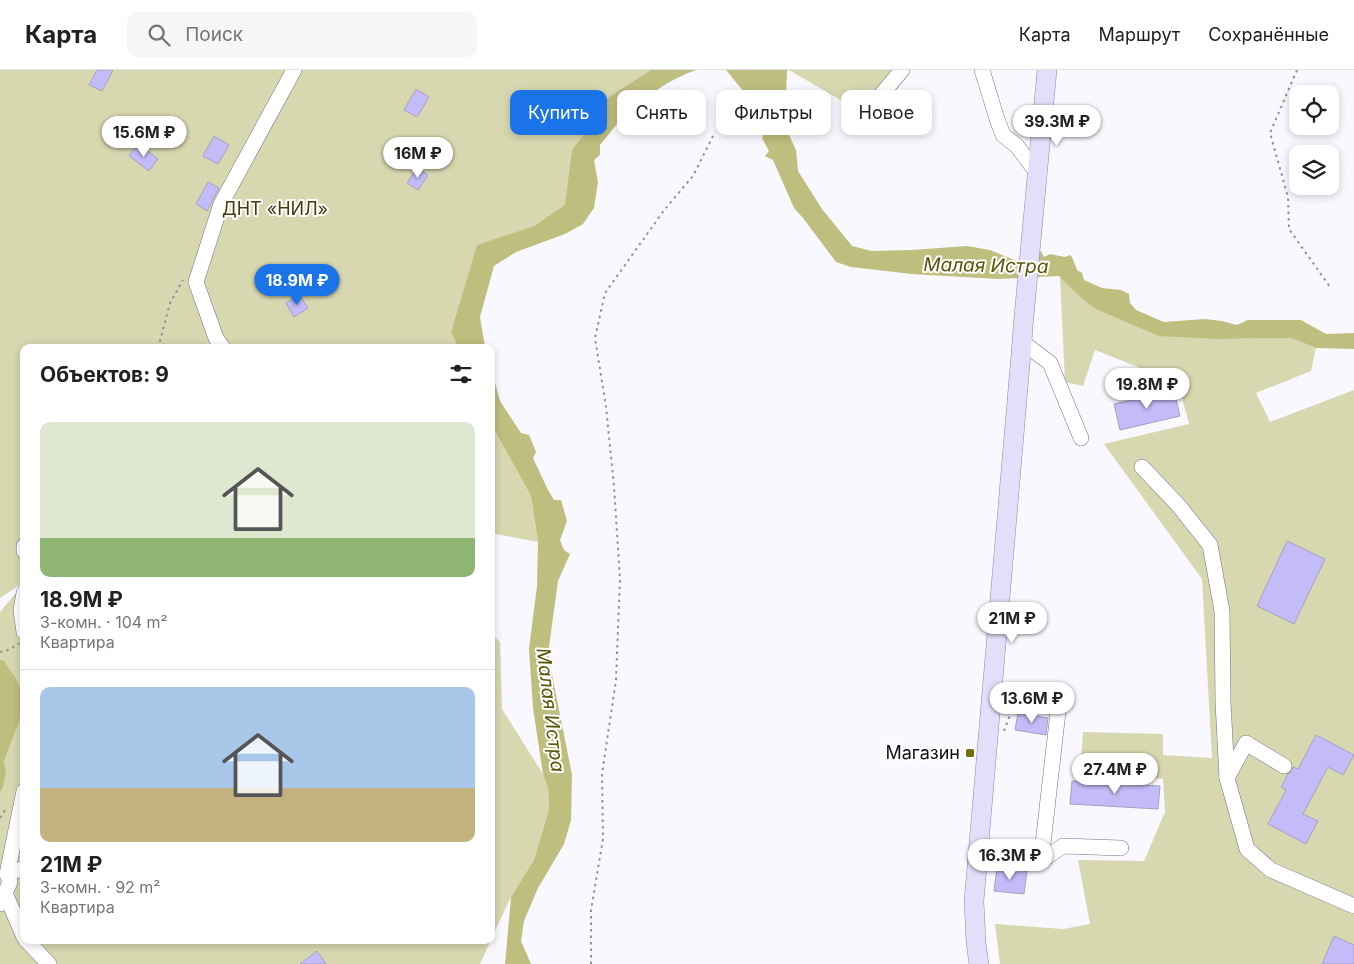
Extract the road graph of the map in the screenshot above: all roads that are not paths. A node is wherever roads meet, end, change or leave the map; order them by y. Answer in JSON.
{"nodes":[{"id":1,"x":294,"y":70,"type":"edge"},
{"id":2,"x":902,"y":70,"type":"edge"},
{"id":3,"x":982,"y":70,"type":"edge"},
{"id":4,"x":1047,"y":70,"type":"edge"},
{"id":5,"x":885,"y":90,"type":"edge"},
{"id":6,"x":1037,"y":173,"type":"junction"},
{"id":7,"x":1023,"y":334,"type":"junction"},
{"id":8,"x":220,"y":344,"type":"edge"},
{"id":9,"x":1082,"y":438,"type":"dead end"},
{"id":10,"x":1142,"y":467,"type":"dead end"},
{"id":11,"x":991,"y":695,"type":"junction"},
{"id":12,"x":1284,"y":766,"type":"dead end"},
{"id":13,"x":1227,"y":778,"type":"junction"},
{"id":14,"x":20,"y":811,"type":"edge"},
{"id":15,"x":1122,"y":848,"type":"dead end"},
{"id":16,"x":977,"y":857,"type":"junction"},
{"id":17,"x":1040,"y":861,"type":"junction"},
{"id":18,"x":20,"y":869,"type":"edge"},
{"id":19,"x":7,"y":874,"type":"junction"},
{"id":20,"x":3,"y":899,"type":"edge"},
{"id":21,"x":1354,"y":906,"type":"edge"},
{"id":22,"x":20,"y":929,"type":"edge"},
{"id":23,"x":31,"y":944,"type":"edge"},
{"id":24,"x":49,"y":964,"type":"edge"},
{"id":25,"x":979,"y":964,"type":"edge"}],
"edges":[{"from":1,"to":8,"type":"street"},
{"from":2,"to":5,"type":"street"},
{"from":3,"to":6,"type":"street"},
{"from":4,"to":6,"type":"main road"},
{"from":6,"to":7,"type":"main road"},
{"from":7,"to":9,"type":"street"},
{"from":7,"to":11,"type":"main road"},
{"from":10,"to":13,"type":"street"},
{"from":11,"to":16,"type":"main road"},
{"from":11,"to":17,"type":"street"},
{"from":12,"to":13,"type":"street"},
{"from":13,"to":21,"type":"street"},
{"from":14,"to":19,"type":"street"},
{"from":15,"to":17,"type":"street"},
{"from":16,"to":17,"type":"street"},
{"from":16,"to":25,"type":"main road"},
{"from":18,"to":19,"type":"street"},
{"from":19,"to":20,"type":"street"},
{"from":20,"to":22,"type":"street"},
{"from":23,"to":24,"type":"street"}]}
